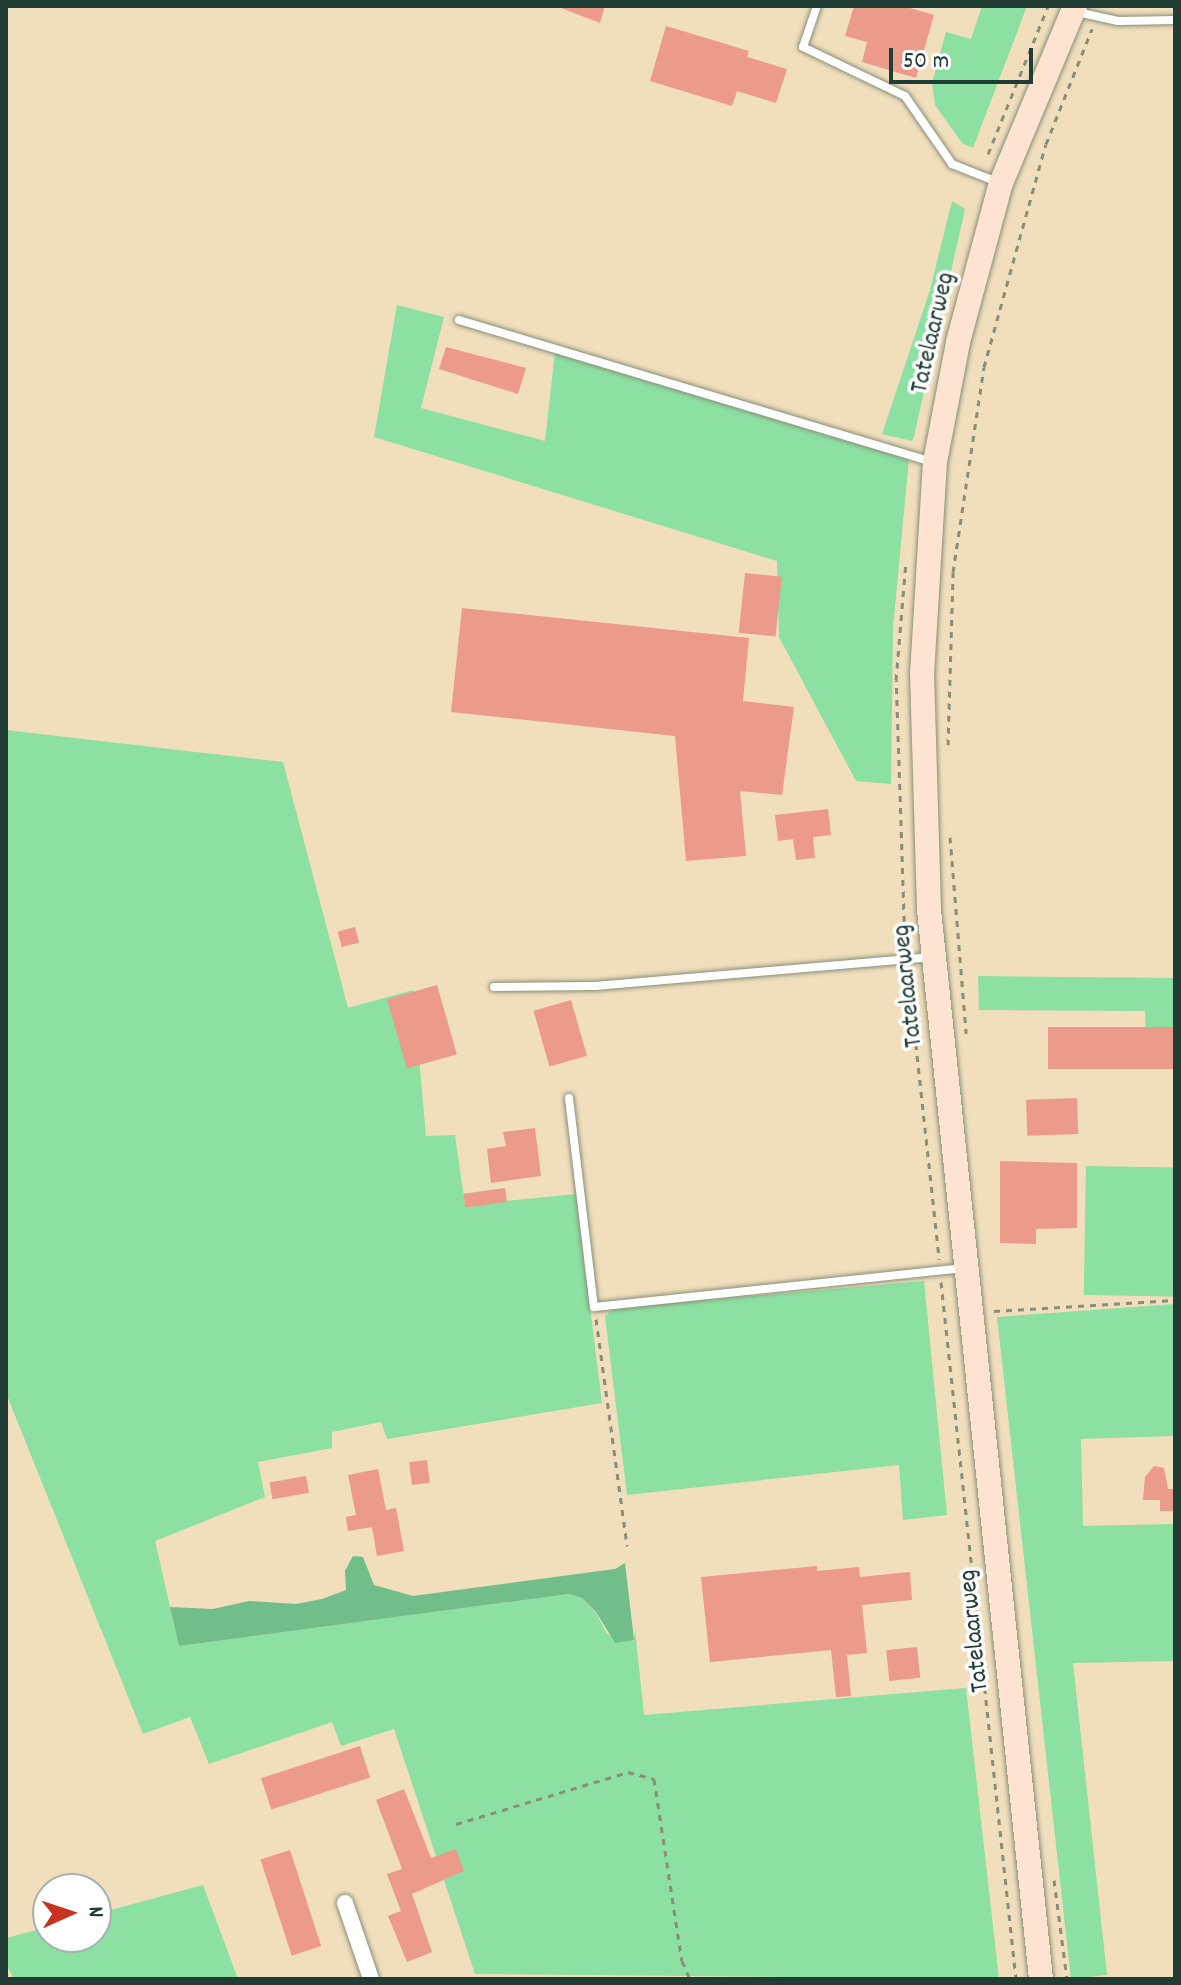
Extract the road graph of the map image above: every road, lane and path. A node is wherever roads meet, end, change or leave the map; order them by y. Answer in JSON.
{"nodes":[{"id":1,"x":817,"y":6,"type":"edge"},
{"id":2,"x":1074,"y":9,"type":"edge"},
{"id":3,"x":1097,"y":17,"type":"junction"},
{"id":4,"x":1175,"y":20,"type":"edge"},
{"id":5,"x":1001,"y":183,"type":"junction"},
{"id":6,"x":459,"y":320,"type":"dead end"},
{"id":7,"x":935,"y":462,"type":"junction"},
{"id":8,"x":948,"y":749,"type":"dead end"},
{"id":9,"x":949,"y":828,"type":"dead end"},
{"id":10,"x":934,"y":957,"type":"junction"},
{"id":11,"x":494,"y":987,"type":"dead end"},
{"id":12,"x":966,"y":1034,"type":"dead end"},
{"id":13,"x":569,"y":1098,"type":"dead end"},
{"id":14,"x":966,"y":1268,"type":"junction"},
{"id":15,"x":1175,"y":1300,"type":"edge"},
{"id":16,"x":594,"y":1307,"type":"junction"},
{"id":17,"x":970,"y":1313,"type":"junction"},
{"id":18,"x":627,"y":1546,"type":"dead end"},
{"id":19,"x":456,"y":1824,"type":"dead end"},
{"id":20,"x":1053,"y":1867,"type":"dead end"},
{"id":21,"x":345,"y":1903,"type":"dead end"},
{"id":22,"x":371,"y":1979,"type":"edge"},
{"id":23,"x":690,"y":1979,"type":"edge"},
{"id":24,"x":1041,"y":1979,"type":"edge"},
{"id":25,"x":1067,"y":1979,"type":"edge"}],
"edges":[{"from":1,"to":5,"type":"lane"},
{"from":2,"to":3,"type":"lane"},
{"from":2,"to":5,"type":"main road","name":"Tatelaarweg"},
{"from":3,"to":4,"type":"lane"},
{"from":3,"to":8,"type":"path"},
{"from":5,"to":7,"type":"main road","name":"Tatelaarweg"},
{"from":6,"to":7,"type":"lane"},
{"from":7,"to":10,"type":"main road","name":"Tatelaarweg"},
{"from":9,"to":12,"type":"path","name":"Tatelaarweg"},
{"from":10,"to":11,"type":"lane"},
{"from":10,"to":14,"type":"main road","name":"Tatelaarweg"},
{"from":13,"to":16,"type":"lane"},
{"from":14,"to":16,"type":"lane"},
{"from":14,"to":17,"type":"main road","name":"Tatelaarweg"},
{"from":15,"to":17,"type":"path"},
{"from":16,"to":18,"type":"path"},
{"from":17,"to":24,"type":"main road","name":"Tatelaarweg"},
{"from":19,"to":23,"type":"path"},
{"from":20,"to":25,"type":"path"},
{"from":21,"to":22,"type":"street"}]}
